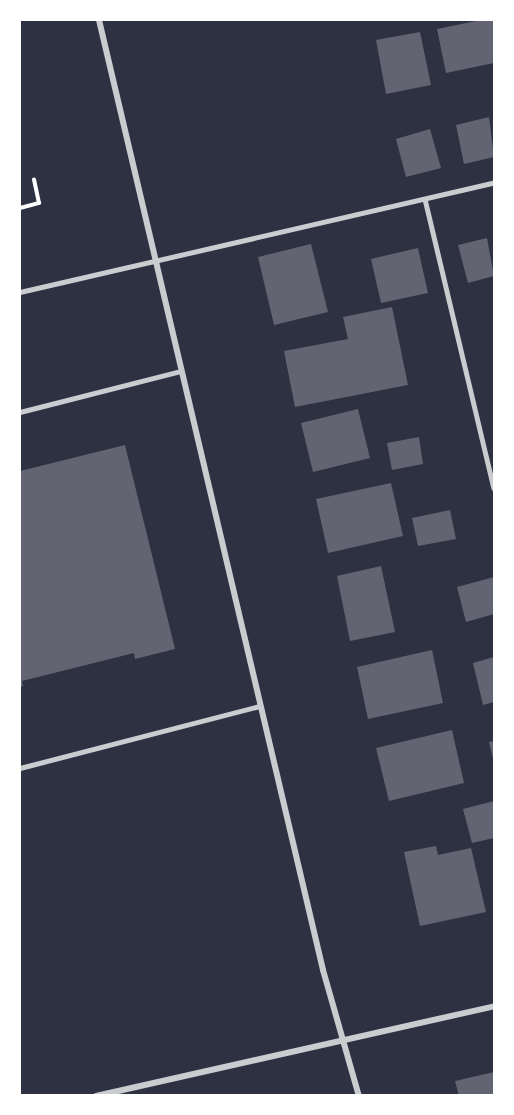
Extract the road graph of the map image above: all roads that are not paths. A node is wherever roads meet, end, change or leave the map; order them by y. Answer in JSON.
{"nodes":[{"id":1,"x":99,"y":20,"type":"edge"},
{"id":2,"x":495,"y":183,"type":"edge"},
{"id":3,"x":425,"y":199,"type":"junction"},
{"id":4,"x":154,"y":261,"type":"junction"},
{"id":5,"x":20,"y":292,"type":"edge"},
{"id":6,"x":181,"y":371,"type":"junction"},
{"id":7,"x":20,"y":412,"type":"edge"},
{"id":8,"x":495,"y":488,"type":"edge"},
{"id":9,"x":260,"y":706,"type":"junction"},
{"id":10,"x":20,"y":768,"type":"edge"},
{"id":11,"x":495,"y":1006,"type":"edge"},
{"id":12,"x":345,"y":1040,"type":"junction"},
{"id":13,"x":96,"y":1095,"type":"edge"},
{"id":14,"x":359,"y":1095,"type":"edge"}],
"edges":[{"from":1,"to":4,"type":"street"},
{"from":2,"to":3,"type":"lane"},
{"from":3,"to":4,"type":"lane"},
{"from":3,"to":8,"type":"lane"},
{"from":4,"to":5,"type":"lane"},
{"from":4,"to":6,"type":"street"},
{"from":6,"to":7,"type":"lane"},
{"from":6,"to":9,"type":"street"},
{"from":9,"to":10,"type":"lane"},
{"from":9,"to":12,"type":"street"},
{"from":11,"to":12,"type":"street"},
{"from":12,"to":13,"type":"street"},
{"from":12,"to":14,"type":"street"}]}
